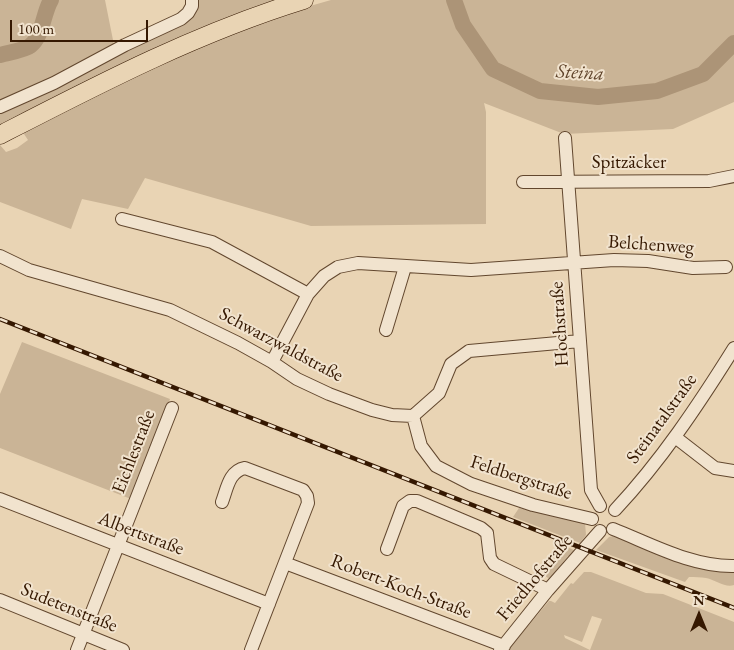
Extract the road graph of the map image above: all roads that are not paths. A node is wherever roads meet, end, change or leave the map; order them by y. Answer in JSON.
{"nodes":[{"id":1,"x":192,"y":0,"type":"edge"},
{"id":2,"x":304,"y":0,"type":"edge"},
{"id":3,"x":0,"y":107,"type":"edge"},
{"id":4,"x":0,"y":135,"type":"edge"},
{"id":5,"x":565,"y":138,"type":"dead end"},
{"id":6,"x":734,"y":176,"type":"edge"},
{"id":7,"x":523,"y":182,"type":"dead end"},
{"id":8,"x":568,"y":182,"type":"junction"},
{"id":9,"x":122,"y":219,"type":"dead end"},
{"id":10,"x":0,"y":256,"type":"edge"},
{"id":11,"x":574,"y":262,"type":"junction"},
{"id":12,"x":405,"y":267,"type":"junction"},
{"id":13,"x":726,"y":267,"type":"dead end"},
{"id":14,"x":308,"y":294,"type":"junction"},
{"id":15,"x":386,"y":330,"type":"dead end"},
{"id":16,"x":580,"y":341,"type":"junction"},
{"id":17,"x":733,"y":353,"type":"edge"},
{"id":18,"x":272,"y":362,"type":"junction"},
{"id":19,"x":172,"y":408,"type":"dead end"},
{"id":20,"x":413,"y":416,"type":"junction"},
{"id":21,"x":675,"y":437,"type":"junction"},
{"id":22,"x":734,"y":471,"type":"edge"},
{"id":23,"x":0,"y":500,"type":"edge"},
{"id":24,"x":222,"y":502,"type":"dead end"},
{"id":25,"x":600,"y":506,"type":"junction"},
{"id":26,"x":616,"y":510,"type":"junction"},
{"id":27,"x":592,"y":519,"type":"junction"},
{"id":28,"x":607,"y":530,"type":"junction"},
{"id":29,"x":118,"y":545,"type":"junction"},
{"id":30,"x":387,"y":549,"type":"dead end"},
{"id":31,"x":284,"y":563,"type":"junction"},
{"id":32,"x":734,"y":566,"type":"edge"},
{"id":33,"x":548,"y":590,"type":"junction"},
{"id":34,"x":0,"y":600,"type":"edge"},
{"id":35,"x":269,"y":604,"type":"junction"},
{"id":36,"x":83,"y":634,"type":"junction"},
{"id":37,"x":502,"y":648,"type":"edge"},
{"id":38,"x":77,"y":650,"type":"edge"},
{"id":39,"x":123,"y":650,"type":"edge"},
{"id":40,"x":251,"y":650,"type":"edge"}],
"edges":[{"from":1,"to":3,"type":"street"},
{"from":2,"to":4,"type":"highway"},
{"from":5,"to":8,"type":"street","name":"Hochstraße"},
{"from":6,"to":8,"type":"street","name":"Spitzäcker"},
{"from":7,"to":8,"type":"street","name":"Spitzäcker"},
{"from":8,"to":11,"type":"street","name":"Hochstraße"},
{"from":9,"to":14,"type":"street"},
{"from":10,"to":18,"type":"street","name":"Schwarzwaldstraße"},
{"from":11,"to":12,"type":"street","name":"Belchenweg"},
{"from":11,"to":13,"type":"street","name":"Belchenweg"},
{"from":11,"to":16,"type":"street","name":"Hochstraße"},
{"from":12,"to":14,"type":"street","name":"Belchenweg"},
{"from":12,"to":15,"type":"street"},
{"from":14,"to":18,"type":"street","name":"Belchenweg"},
{"from":16,"to":20,"type":"street"},
{"from":16,"to":25,"type":"street","name":"Hochstraße"},
{"from":17,"to":21,"type":"street","name":"Steinatalstraße"},
{"from":18,"to":20,"type":"street","name":"Schwarzwaldstraße"},
{"from":19,"to":29,"type":"street","name":"Eichlestraße"},
{"from":20,"to":27,"type":"street","name":"Feldbergstraße"},
{"from":21,"to":22,"type":"street"},
{"from":21,"to":26,"type":"street","name":"Steinatalstraße"},
{"from":23,"to":29,"type":"street","name":"Albertstraße"},
{"from":24,"to":31,"type":"street"},
{"from":25,"to":26,"type":"street"},
{"from":25,"to":27,"type":"street"},
{"from":26,"to":28,"type":"street"},
{"from":27,"to":28,"type":"street"},
{"from":28,"to":32,"type":"street"},
{"from":28,"to":33,"type":"street","name":"Friedhofstraße"},
{"from":29,"to":35,"type":"street","name":"Albertstraße"},
{"from":29,"to":36,"type":"street","name":"Eichlestraße"},
{"from":30,"to":33,"type":"street"},
{"from":31,"to":35,"type":"street"},
{"from":31,"to":37,"type":"street","name":"Robert-Koch-Straße"},
{"from":33,"to":37,"type":"street","name":"Friedhofstraße"},
{"from":34,"to":36,"type":"street","name":"Sudetenstraße"},
{"from":35,"to":40,"type":"street"},
{"from":36,"to":38,"type":"street","name":"Eichlestraße"},
{"from":36,"to":39,"type":"street","name":"Sudetenstraße"}]}
